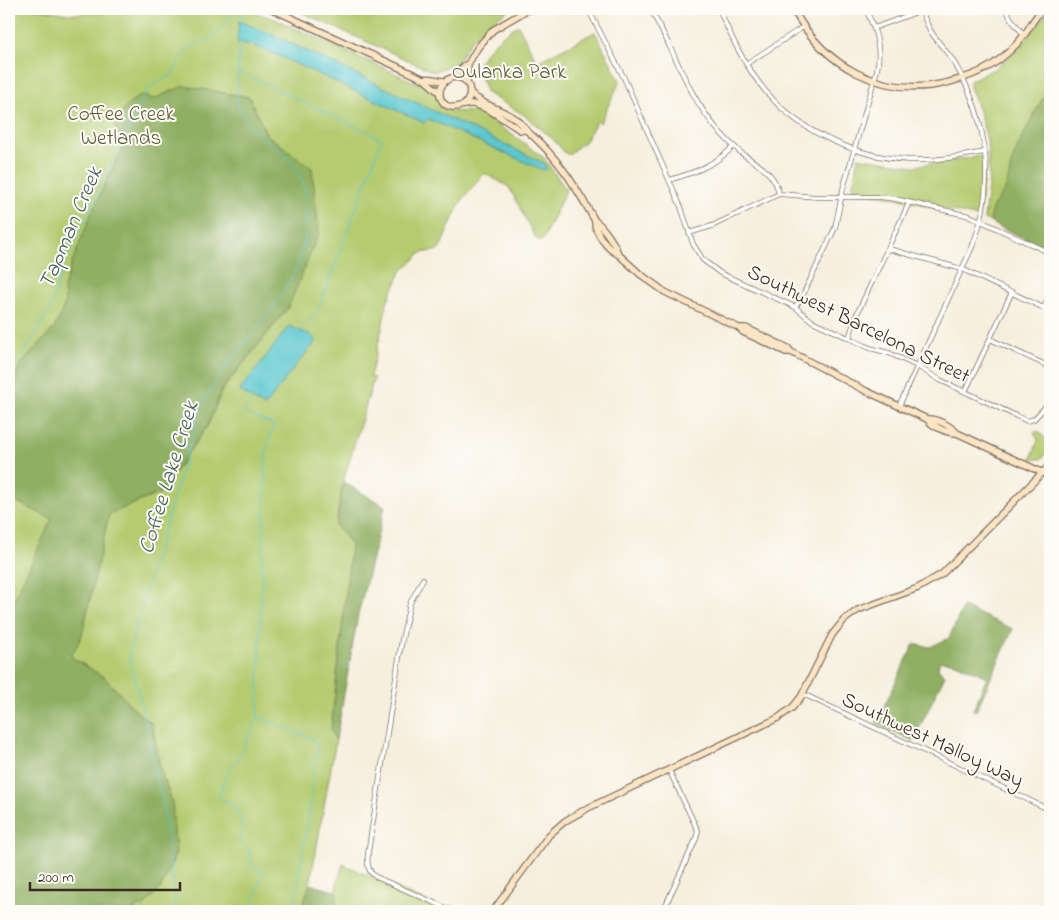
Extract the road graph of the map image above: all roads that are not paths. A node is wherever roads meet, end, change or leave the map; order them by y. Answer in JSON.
{"nodes":[{"id":1,"x":272,"y":9,"type":"edge"},
{"id":2,"x":536,"y":9,"type":"edge"},
{"id":3,"x":588,"y":9,"type":"edge"},
{"id":4,"x":650,"y":9,"type":"edge"},
{"id":5,"x":719,"y":9,"type":"edge"},
{"id":6,"x":793,"y":9,"type":"edge"},
{"id":7,"x":866,"y":9,"type":"edge"},
{"id":8,"x":922,"y":9,"type":"edge"},
{"id":9,"x":1006,"y":9,"type":"edge"},
{"id":10,"x":1043,"y":9,"type":"edge"},
{"id":11,"x":526,"y":10,"type":"edge"},
{"id":12,"x":803,"y":27,"type":"junction"},
{"id":13,"x":874,"y":28,"type":"junction"},
{"id":14,"x":1024,"y":35,"type":"junction"},
{"id":15,"x":468,"y":64,"type":"junction"},
{"id":16,"x":746,"y":64,"type":"junction"},
{"id":17,"x":454,"y":77,"type":"junction"},
{"id":18,"x":424,"y":79,"type":"junction"},
{"id":19,"x":963,"y":79,"type":"junction"},
{"id":20,"x":874,"y":80,"type":"junction"},
{"id":21,"x":445,"y":81,"type":"junction"},
{"id":22,"x":467,"y":83,"type":"junction"},
{"id":23,"x":470,"y":92,"type":"junction"},
{"id":24,"x":440,"y":93,"type":"junction"},
{"id":25,"x":465,"y":104,"type":"junction"},
{"id":26,"x":526,"y":130,"type":"junction"},
{"id":27,"x":734,"y":146,"type":"junction"},
{"id":28,"x":855,"y":150,"type":"junction"},
{"id":29,"x":985,"y":152,"type":"junction"},
{"id":30,"x":669,"y":180,"type":"junction"},
{"id":31,"x":779,"y":194,"type":"junction"},
{"id":32,"x":842,"y":197,"type":"junction"},
{"id":33,"x":909,"y":203,"type":"junction"},
{"id":34,"x":980,"y":221,"type":"junction"},
{"id":35,"x":689,"y":233,"type":"junction"},
{"id":36,"x":889,"y":249,"type":"junction"},
{"id":37,"x":1050,"y":253,"type":"edge"},
{"id":38,"x":962,"y":269,"type":"junction"},
{"id":39,"x":1012,"y":292,"type":"junction"},
{"id":40,"x":1050,"y":293,"type":"edge"},
{"id":41,"x":795,"y":307,"type":"junction"},
{"id":42,"x":1044,"y":308,"type":"junction"},
{"id":43,"x":1050,"y":311,"type":"edge"},
{"id":44,"x":849,"y":338,"type":"junction"},
{"id":45,"x":990,"y":339,"type":"junction"},
{"id":46,"x":917,"y":366,"type":"junction"},
{"id":47,"x":1050,"y":368,"type":"edge"},
{"id":48,"x":965,"y":392,"type":"junction"},
{"id":49,"x":1050,"y":402,"type":"edge"},
{"id":50,"x":899,"y":406,"type":"junction"},
{"id":51,"x":1050,"y":465,"type":"edge"},
{"id":52,"x":1043,"y":473,"type":"junction"},
{"id":53,"x":1050,"y":476,"type":"edge"},
{"id":54,"x":423,"y":579,"type":"dead end"},
{"id":55,"x":803,"y":694,"type":"junction"},
{"id":56,"x":669,"y":770,"type":"junction"},
{"id":57,"x":1050,"y":810,"type":"edge"},
{"id":58,"x":453,"y":911,"type":"edge"},
{"id":59,"x":493,"y":911,"type":"edge"},
{"id":60,"x":663,"y":911,"type":"edge"}],
"edges":[{"from":1,"to":18,"type":"main road"},
{"from":2,"to":11,"type":"main road"},
{"from":3,"to":30,"type":"street","name":"Southwest Barcelona Street"},
{"from":4,"to":27,"type":"street"},
{"from":5,"to":16,"type":"street"},
{"from":6,"to":12,"type":"main road"},
{"from":7,"to":13,"type":"street"},
{"from":8,"to":13,"type":"street"},
{"from":8,"to":19,"type":"street"},
{"from":9,"to":14,"type":"street"},
{"from":10,"to":14,"type":"main road"},
{"from":11,"to":15,"type":"main road"},
{"from":12,"to":16,"type":"street"},
{"from":12,"to":20,"type":"main road"},
{"from":13,"to":20,"type":"street"},
{"from":14,"to":19,"type":"main road"},
{"from":15,"to":17,"type":"main road"},
{"from":15,"to":22,"type":"main road"},
{"from":16,"to":28,"type":"street"},
{"from":17,"to":21,"type":"main road"},
{"from":17,"to":22,"type":"main road"},
{"from":18,"to":21,"type":"main road"},
{"from":18,"to":24,"type":"main road"},
{"from":19,"to":20,"type":"main road"},
{"from":19,"to":29,"type":"street"},
{"from":20,"to":28,"type":"street"},
{"from":21,"to":24,"type":"main road"},
{"from":22,"to":23,"type":"main road"},
{"from":23,"to":25,"type":"main road"},
{"from":23,"to":26,"type":"main road"},
{"from":24,"to":25,"type":"main road"},
{"from":25,"to":26,"type":"main road"},
{"from":26,"to":50,"type":"main road"},
{"from":27,"to":30,"type":"street"},
{"from":27,"to":31,"type":"street"},
{"from":28,"to":29,"type":"street"},
{"from":28,"to":32,"type":"street"},
{"from":29,"to":34,"type":"street"},
{"from":30,"to":35,"type":"street","name":"Southwest Barcelona Street"},
{"from":31,"to":32,"type":"street"},
{"from":31,"to":35,"type":"street"},
{"from":32,"to":33,"type":"street"},
{"from":32,"to":41,"type":"street"},
{"from":33,"to":34,"type":"street"},
{"from":33,"to":36,"type":"street"},
{"from":34,"to":37,"type":"street"},
{"from":34,"to":38,"type":"street"},
{"from":35,"to":41,"type":"street","name":"Southwest Barcelona Street"},
{"from":36,"to":38,"type":"street"},
{"from":36,"to":44,"type":"street"},
{"from":38,"to":39,"type":"street"},
{"from":38,"to":46,"type":"street"},
{"from":39,"to":42,"type":"street"},
{"from":39,"to":45,"type":"street"},
{"from":40,"to":42,"type":"street"},
{"from":41,"to":44,"type":"street","name":"Southwest Barcelona Street"},
{"from":42,"to":43,"type":"street"},
{"from":44,"to":46,"type":"street","name":"Southwest Barcelona Street"},
{"from":45,"to":47,"type":"street"},
{"from":45,"to":48,"type":"street"},
{"from":46,"to":48,"type":"street","name":"Southwest Barcelona Street"},
{"from":46,"to":50,"type":"street"},
{"from":48,"to":49,"type":"street","name":"Southwest Barcelona Street"},
{"from":50,"to":52,"type":"main road"},
{"from":51,"to":52,"type":"main road"},
{"from":52,"to":53,"type":"main road"},
{"from":52,"to":55,"type":"main road"},
{"from":54,"to":58,"type":"street"},
{"from":55,"to":56,"type":"main road"},
{"from":55,"to":57,"type":"street","name":"Southwest Malloy Way"},
{"from":56,"to":59,"type":"main road"},
{"from":56,"to":60,"type":"street"}]}
